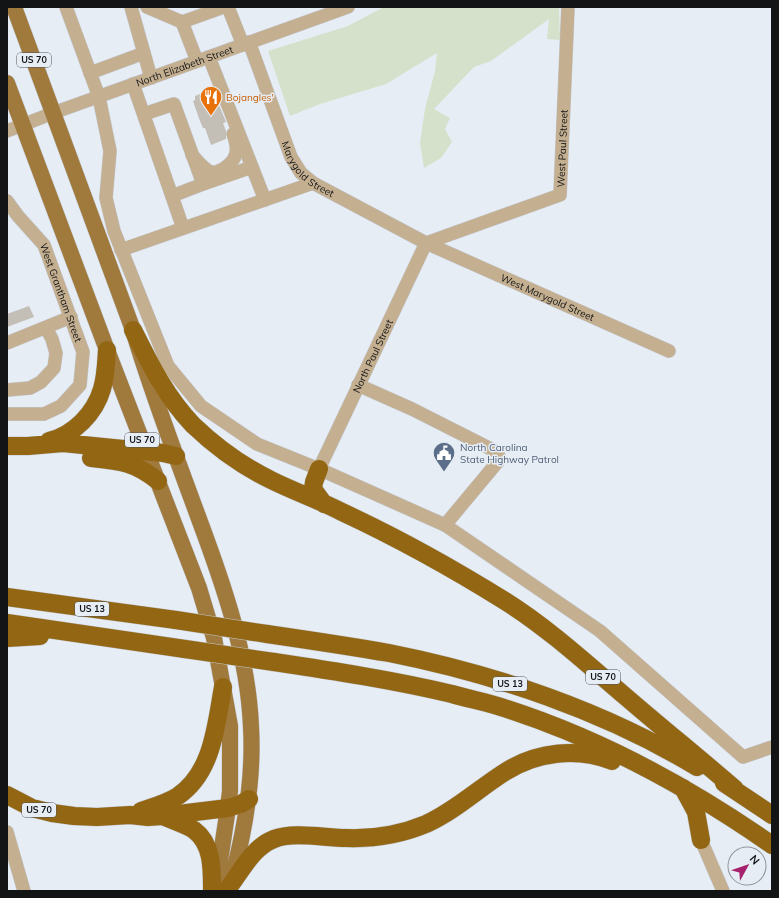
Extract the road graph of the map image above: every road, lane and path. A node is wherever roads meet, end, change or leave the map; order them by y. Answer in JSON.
{"nodes":[{"id":1,"x":14,"y":7,"type":"edge"},
{"id":2,"x":66,"y":7,"type":"edge"},
{"id":3,"x":132,"y":7,"type":"edge"},
{"id":4,"x":147,"y":7,"type":"edge"},
{"id":5,"x":224,"y":7,"type":"edge"},
{"id":6,"x":228,"y":7,"type":"edge"},
{"id":7,"x":348,"y":7,"type":"edge"},
{"id":8,"x":568,"y":7,"type":"edge"},
{"id":9,"x":182,"y":22,"type":"junction"},
{"id":10,"x":246,"y":43,"type":"junction"},
{"id":11,"x":144,"y":53,"type":"junction"},
{"id":12,"x":203,"y":59,"type":"junction"},
{"id":13,"x":90,"y":73,"type":"junction"},
{"id":14,"x":151,"y":78,"type":"junction"},
{"id":15,"x":7,"y":83,"type":"edge"},
{"id":16,"x":134,"y":84,"type":"junction"},
{"id":17,"x":223,"y":92,"type":"junction"},
{"id":18,"x":99,"y":97,"type":"junction"},
{"id":19,"x":53,"y":113,"type":"junction"},
{"id":20,"x":144,"y":114,"type":"junction"},
{"id":21,"x":22,"y":125,"type":"junction"},
{"id":22,"x":7,"y":131,"type":"edge"},
{"id":23,"x":192,"y":155,"type":"junction"},
{"id":24,"x":252,"y":167,"type":"junction"},
{"id":25,"x":313,"y":183,"type":"junction"},
{"id":26,"x":203,"y":184,"type":"junction"},
{"id":27,"x":172,"y":196,"type":"junction"},
{"id":28,"x":265,"y":200,"type":"junction"},
{"id":29,"x":7,"y":201,"type":"edge"},
{"id":30,"x":183,"y":228,"type":"junction"},
{"id":31,"x":426,"y":243,"type":"junction"},
{"id":32,"x":121,"y":250,"type":"junction"},
{"id":33,"x":71,"y":317,"type":"junction"},
{"id":34,"x":46,"y":328,"type":"junction"},
{"id":35,"x":133,"y":330,"type":"junction"},
{"id":36,"x":7,"y":343,"type":"edge"},
{"id":37,"x":107,"y":350,"type":"junction"},
{"id":38,"x":669,"y":351,"type":"dead end"},
{"id":39,"x":358,"y":385,"type":"junction"},
{"id":40,"x":7,"y":390,"type":"edge"},
{"id":41,"x":7,"y":414,"type":"edge"},
{"id":42,"x":7,"y":446,"type":"edge"},
{"id":43,"x":28,"y":446,"type":"junction"},
{"id":44,"x":147,"y":451,"type":"junction"},
{"id":45,"x":176,"y":456,"type":"junction"},
{"id":46,"x":319,"y":469,"type":"junction"},
{"id":47,"x":158,"y":481,"type":"junction"},
{"id":48,"x":324,"y":504,"type":"junction"},
{"id":49,"x":445,"y":526,"type":"junction"},
{"id":50,"x":7,"y":597,"type":"edge"},
{"id":51,"x":7,"y":623,"type":"edge"},
{"id":52,"x":80,"y":633,"type":"junction"},
{"id":53,"x":7,"y":638,"type":"edge"},
{"id":54,"x":223,"y":688,"type":"junction"},
{"id":55,"x":772,"y":746,"type":"edge"},
{"id":56,"x":650,"y":769,"type":"junction"},
{"id":57,"x":682,"y":787,"type":"junction"},
{"id":58,"x":735,"y":789,"type":"junction"},
{"id":59,"x":7,"y":795,"type":"edge"},
{"id":60,"x":249,"y":799,"type":"junction"},
{"id":61,"x":228,"y":808,"type":"junction"},
{"id":62,"x":130,"y":815,"type":"junction"},
{"id":63,"x":772,"y":815,"type":"edge"},
{"id":64,"x":162,"y":816,"type":"junction"},
{"id":65,"x":733,"y":818,"type":"junction"},
{"id":66,"x":7,"y":832,"type":"edge"},
{"id":67,"x":701,"y":840,"type":"junction"},
{"id":68,"x":772,"y":845,"type":"edge"},
{"id":69,"x":220,"y":890,"type":"edge"},
{"id":70,"x":24,"y":891,"type":"edge"},
{"id":71,"x":723,"y":891,"type":"edge"}],
"edges":[{"from":1,"to":19,"type":"main road","number":"US 70"},
{"from":2,"to":13,"type":"street"},
{"from":3,"to":11,"type":"street"},
{"from":4,"to":9,"type":"street"},
{"from":5,"to":9,"type":"street"},
{"from":6,"to":10,"type":"street","name":"Marygold Street"},
{"from":7,"to":10,"type":"street","name":"North Elizabeth Street"},
{"from":8,"to":31,"type":"street","name":"West Paul Street"},
{"from":9,"to":12,"type":"street"},
{"from":10,"to":12,"type":"street","name":"North Elizabeth Street"},
{"from":10,"to":25,"type":"street","name":"Marygold Street"},
{"from":11,"to":13,"type":"street"},
{"from":11,"to":14,"type":"street"},
{"from":12,"to":14,"type":"street","name":"North Elizabeth Street"},
{"from":12,"to":17,"type":"street"},
{"from":13,"to":18,"type":"street"},
{"from":14,"to":16,"type":"street","name":"North Elizabeth Street"},
{"from":15,"to":21,"type":"main road","number":"US 70"},
{"from":16,"to":18,"type":"street","name":"North Elizabeth Street"},
{"from":16,"to":20,"type":"street"},
{"from":17,"to":23,"type":"street"},
{"from":17,"to":24,"type":"street"},
{"from":18,"to":19,"type":"street","name":"North Elizabeth Street"},
{"from":18,"to":32,"type":"street"},
{"from":19,"to":21,"type":"street","name":"North Elizabeth Street"},
{"from":19,"to":35,"type":"main road","number":"US 70"},
{"from":20,"to":23,"type":"street"},
{"from":20,"to":27,"type":"street"},
{"from":21,"to":22,"type":"street","name":"North Elizabeth Street"},
{"from":21,"to":37,"type":"main road","number":"US 70"},
{"from":23,"to":26,"type":"street"},
{"from":24,"to":26,"type":"street"},
{"from":24,"to":28,"type":"street"},
{"from":25,"to":28,"type":"street"},
{"from":25,"to":31,"type":"street","name":"Marygold Street"},
{"from":26,"to":27,"type":"street"},
{"from":27,"to":30,"type":"street"},
{"from":28,"to":30,"type":"street"},
{"from":29,"to":33,"type":"street","name":"West Grantham Street"},
{"from":30,"to":32,"type":"street"},
{"from":31,"to":38,"type":"street","name":"West Marygold Street"},
{"from":31,"to":39,"type":"street","name":"North Paul Street"},
{"from":32,"to":46,"type":"street"},
{"from":33,"to":34,"type":"street"},
{"from":33,"to":41,"type":"street","name":"West Grantham Street"},
{"from":34,"to":36,"type":"street"},
{"from":34,"to":40,"type":"street"},
{"from":35,"to":45,"type":"main road"},
{"from":35,"to":48,"type":"highway"},
{"from":37,"to":43,"type":"highway"},
{"from":37,"to":44,"type":"main road","number":"US 70"},
{"from":39,"to":46,"type":"street","name":"North Paul Street"},
{"from":39,"to":49,"type":"street"},
{"from":42,"to":43,"type":"highway"},
{"from":43,"to":44,"type":"highway"},
{"from":43,"to":47,"type":"highway"},
{"from":44,"to":45,"type":"highway"},
{"from":44,"to":47,"type":"main road","number":"US 70"},
{"from":45,"to":60,"type":"main road"},
{"from":46,"to":48,"type":"highway"},
{"from":46,"to":49,"type":"street"},
{"from":47,"to":54,"type":"main road","number":"US 70"},
{"from":48,"to":58,"type":"highway","number":"US 70"},
{"from":49,"to":55,"type":"street"},
{"from":50,"to":58,"type":"highway","number":"US 13","bridge":true},
{"from":51,"to":52,"type":"highway","number":"US 13"},
{"from":52,"to":53,"type":"highway"},
{"from":52,"to":56,"type":"highway","number":"US 13","bridge":true},
{"from":54,"to":61,"type":"main road"},
{"from":54,"to":62,"type":"highway"},
{"from":56,"to":57,"type":"highway","number":"US 13"},
{"from":56,"to":69,"type":"highway"},
{"from":57,"to":65,"type":"highway","number":"US 13"},
{"from":57,"to":67,"type":"highway"},
{"from":58,"to":63,"type":"highway","number":"US 13"},
{"from":59,"to":62,"type":"highway","number":"US 70"},
{"from":60,"to":61,"type":"highway"},
{"from":60,"to":69,"type":"main road"},
{"from":61,"to":64,"type":"highway"},
{"from":61,"to":69,"type":"main road"},
{"from":62,"to":64,"type":"highway"},
{"from":64,"to":69,"type":"highway"},
{"from":65,"to":67,"type":"highway"},
{"from":65,"to":68,"type":"highway","number":"US 13"},
{"from":66,"to":70,"type":"street"},
{"from":67,"to":71,"type":"street"}]}
